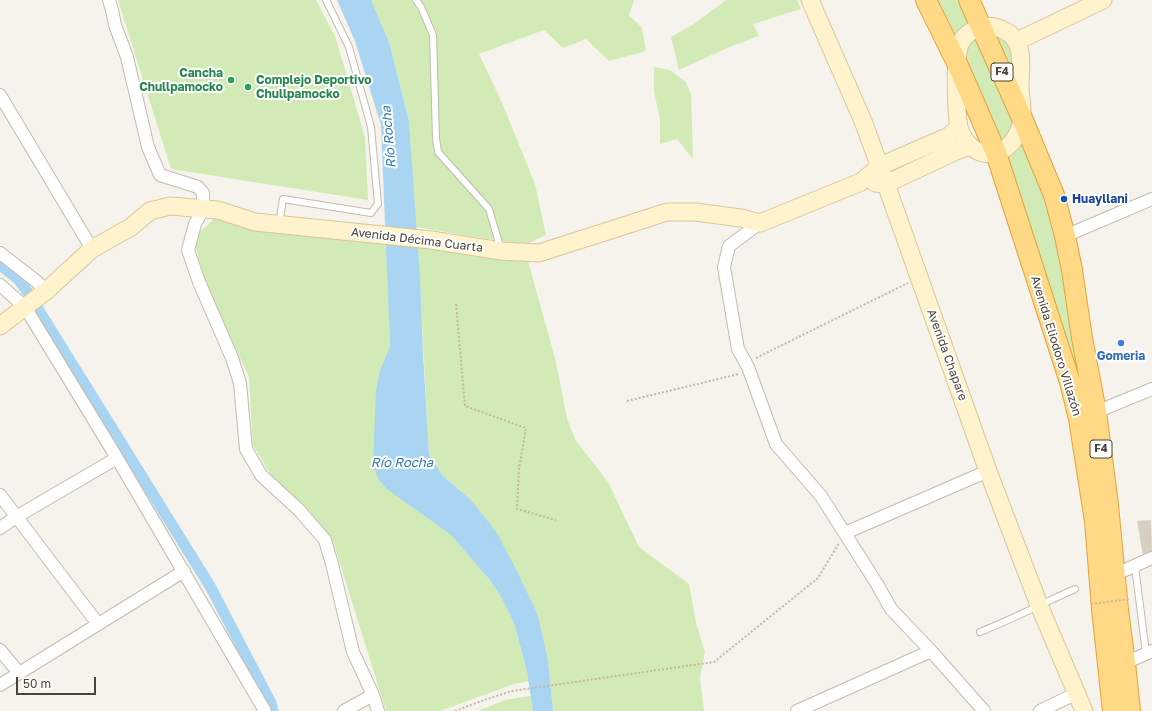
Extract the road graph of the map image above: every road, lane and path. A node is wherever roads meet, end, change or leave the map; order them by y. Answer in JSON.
{"nodes":[{"id":1,"x":109,"y":0,"type":"edge"},
{"id":2,"x":326,"y":0,"type":"edge"},
{"id":3,"x":416,"y":0,"type":"edge"},
{"id":4,"x":810,"y":0,"type":"edge"},
{"id":5,"x":926,"y":0,"type":"edge"},
{"id":6,"x":969,"y":0,"type":"edge"},
{"id":7,"x":1103,"y":0,"type":"edge"},
{"id":8,"x":982,"y":26,"type":"junction"},
{"id":9,"x":1017,"y":42,"type":"junction"},
{"id":10,"x":956,"y":61,"type":"junction"},
{"id":11,"x":0,"y":95,"type":"edge"},
{"id":12,"x":1022,"y":118,"type":"junction"},
{"id":13,"x":959,"y":127,"type":"junction"},
{"id":14,"x":970,"y":146,"type":"junction"},
{"id":15,"x":996,"y":153,"type":"junction"},
{"id":16,"x":880,"y":166,"type":"junction"},
{"id":17,"x":861,"y":182,"type":"junction"},
{"id":18,"x":886,"y":184,"type":"junction"},
{"id":19,"x":1152,"y":200,"type":"edge"},
{"id":20,"x":203,"y":209,"type":"junction"},
{"id":21,"x":760,"y":223,"type":"junction"},
{"id":22,"x":279,"y":224,"type":"junction"},
{"id":23,"x":1065,"y":236,"type":"junction"},
{"id":24,"x":92,"y":249,"type":"junction"},
{"id":25,"x":501,"y":251,"type":"junction"},
{"id":26,"x":0,"y":253,"type":"edge"},
{"id":27,"x":920,"y":277,"type":"junction"},
{"id":28,"x":0,"y":285,"type":"edge"},
{"id":29,"x":46,"y":291,"type":"junction"},
{"id":30,"x":456,"y":304,"type":"dead end"},
{"id":31,"x":25,"y":307,"type":"junction"},
{"id":32,"x":0,"y":326,"type":"edge"},
{"id":33,"x":746,"y":363,"type":"junction"},
{"id":34,"x":1152,"y":389,"type":"edge"},
{"id":35,"x":627,"y":401,"type":"dead end"},
{"id":36,"x":1096,"y":412,"type":"junction"},
{"id":37,"x":118,"y":458,"type":"junction"},
{"id":38,"x":988,"y":471,"type":"junction"},
{"id":39,"x":0,"y":495,"type":"edge"},
{"id":40,"x":16,"y":517,"type":"junction"},
{"id":41,"x":556,"y":520,"type":"dead end"},
{"id":42,"x":0,"y":528,"type":"edge"},
{"id":43,"x":845,"y":533,"type":"junction"},
{"id":44,"x":1152,"y":558,"type":"edge"},
{"id":45,"x":1135,"y":566,"type":"junction"},
{"id":46,"x":184,"y":571,"type":"junction"},
{"id":47,"x":1114,"y":575,"type":"junction"},
{"id":48,"x":1075,"y":589,"type":"dead end"},
{"id":49,"x":1130,"y":599,"type":"dead end"},
{"id":50,"x":1090,"y":604,"type":"dead end"},
{"id":51,"x":1039,"y":605,"type":"junction"},
{"id":52,"x":98,"y":624,"type":"junction"},
{"id":53,"x":980,"y":632,"type":"dead end"},
{"id":54,"x":0,"y":650,"type":"edge"},
{"id":55,"x":931,"y":651,"type":"junction"},
{"id":56,"x":1149,"y":652,"type":"edge"},
{"id":57,"x":1125,"y":663,"type":"junction"},
{"id":58,"x":18,"y":673,"type":"junction"},
{"id":59,"x":0,"y":685,"type":"edge"},
{"id":60,"x":1077,"y":693,"type":"junction"},
{"id":61,"x":373,"y":695,"type":"junction"},
{"id":62,"x":265,"y":711,"type":"edge"},
{"id":63,"x":344,"y":711,"type":"edge"},
{"id":64,"x":378,"y":711,"type":"edge"},
{"id":65,"x":456,"y":711,"type":"edge"},
{"id":66,"x":797,"y":711,"type":"edge"},
{"id":67,"x":984,"y":711,"type":"edge"},
{"id":68,"x":1040,"y":711,"type":"edge"},
{"id":69,"x":1084,"y":711,"type":"edge"},
{"id":70,"x":1113,"y":711,"type":"edge"},
{"id":71,"x":1130,"y":711,"type":"edge"}],
"edges":[{"from":1,"to":20,"type":"street"},
{"from":2,"to":22,"type":"lane"},
{"from":3,"to":25,"type":"lane"},
{"from":4,"to":16,"type":"main road","name":"Avenida Chapare"},
{"from":5,"to":10,"type":"highway","name":"Avenida Eliodoro Villazón","number":"F4"},
{"from":6,"to":8,"type":"highway","name":"Avenida Eliodoro Villazón","number":"F4"},
{"from":7,"to":9,"type":"main road"},
{"from":8,"to":9,"type":"main road"},
{"from":8,"to":10,"type":"main road"},
{"from":8,"to":12,"type":"highway","name":"Avenida Eliodoro Villazón","number":"F4"},
{"from":9,"to":12,"type":"main road"},
{"from":10,"to":13,"type":"main road"},
{"from":10,"to":15,"type":"highway","name":"Avenida Eliodoro Villazón","number":"F4"},
{"from":11,"to":24,"type":"street"},
{"from":12,"to":15,"type":"main road"},
{"from":12,"to":23,"type":"highway","name":"Avenida Eliodoro Villazón","number":"F4"},
{"from":13,"to":14,"type":"main road"},
{"from":13,"to":16,"type":"main road"},
{"from":14,"to":15,"type":"main road"},
{"from":14,"to":18,"type":"main road"},
{"from":15,"to":70,"type":"highway","name":"Avenida Eliodoro Villazón","number":"F4"},
{"from":16,"to":17,"type":"main road"},
{"from":16,"to":18,"type":"main road","name":"Avenida Chapare"},
{"from":17,"to":18,"type":"main road"},
{"from":17,"to":21,"type":"main road"},
{"from":18,"to":27,"type":"main road","name":"Avenida Chapare"},
{"from":19,"to":23,"type":"street"},
{"from":20,"to":22,"type":"main road","name":"Avenida Décima Cuarta"},
{"from":20,"to":24,"type":"main road","name":"Avenida Décima Cuarta"},
{"from":20,"to":61,"type":"street"},
{"from":21,"to":25,"type":"main road","name":"Avenida Décima Cuarta"},
{"from":21,"to":33,"type":"street"},
{"from":22,"to":25,"type":"main road","name":"Avenida Décima Cuarta"},
{"from":23,"to":36,"type":"highway","name":"Avenida Eliodoro Villazón","number":"F4"},
{"from":24,"to":29,"type":"main road","name":"Avenida Décima Cuarta"},
{"from":26,"to":29,"type":"street"},
{"from":27,"to":33,"type":"path"},
{"from":27,"to":38,"type":"main road","name":"Avenida Chapare"},
{"from":28,"to":31,"type":"street"},
{"from":29,"to":31,"type":"main road","name":"Avenida Décima Cuarta"},
{"from":30,"to":41,"type":"path"},
{"from":31,"to":32,"type":"main road","name":"Avenida Décima Cuarta"},
{"from":31,"to":37,"type":"street"},
{"from":33,"to":35,"type":"path"},
{"from":33,"to":43,"type":"street"},
{"from":34,"to":36,"type":"street"},
{"from":36,"to":47,"type":"highway","name":"Avenida Eliodoro Villazón","number":"F4"},
{"from":37,"to":40,"type":"street"},
{"from":37,"to":46,"type":"street"},
{"from":38,"to":43,"type":"street"},
{"from":38,"to":51,"type":"main road","name":"Avenida Chapare"},
{"from":39,"to":40,"type":"street"},
{"from":40,"to":42,"type":"street"},
{"from":40,"to":52,"type":"street"},
{"from":43,"to":55,"type":"street"},
{"from":43,"to":65,"type":"path"},
{"from":44,"to":45,"type":"street"},
{"from":45,"to":47,"type":"street"},
{"from":45,"to":56,"type":"lane"},
{"from":46,"to":52,"type":"street"},
{"from":46,"to":62,"type":"street"},
{"from":47,"to":57,"type":"highway","name":"Avenida Eliodoro Villazón","number":"F4"},
{"from":48,"to":51,"type":"lane"},
{"from":49,"to":50,"type":"path","bridge":true},
{"from":51,"to":53,"type":"lane"},
{"from":51,"to":60,"type":"main road","name":"Avenida Chapare"},
{"from":52,"to":58,"type":"street"},
{"from":54,"to":58,"type":"street"},
{"from":55,"to":66,"type":"street"},
{"from":55,"to":67,"type":"street"},
{"from":56,"to":57,"type":"street"},
{"from":57,"to":71,"type":"highway","name":"Avenida Eliodoro Villazón","number":"F4"},
{"from":58,"to":59,"type":"street"},
{"from":60,"to":68,"type":"street"},
{"from":60,"to":69,"type":"main road","name":"Avenida Chapare"},
{"from":61,"to":63,"type":"street"},
{"from":61,"to":64,"type":"street"}]}
